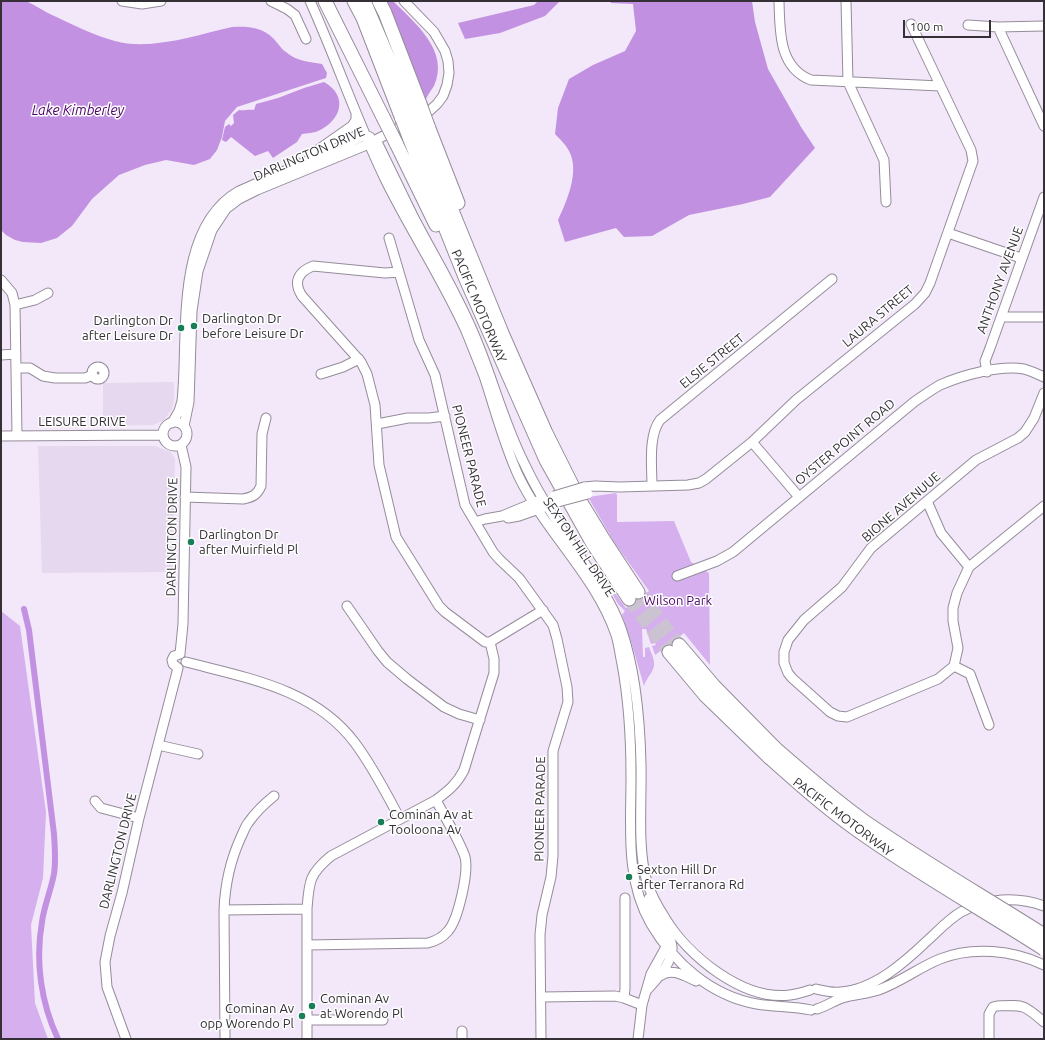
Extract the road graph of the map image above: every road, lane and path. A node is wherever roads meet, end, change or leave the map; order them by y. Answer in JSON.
{"nodes":[{"id":1,"x":122,"y":1,"type":"edge"},
{"id":2,"x":161,"y":1,"type":"edge"},
{"id":3,"x":271,"y":1,"type":"edge"},
{"id":4,"x":310,"y":1,"type":"edge"},
{"id":5,"x":325,"y":1,"type":"edge"},
{"id":6,"x":354,"y":1,"type":"edge"},
{"id":7,"x":364,"y":1,"type":"edge"},
{"id":8,"x":379,"y":1,"type":"edge"},
{"id":9,"x":404,"y":1,"type":"edge"},
{"id":10,"x":779,"y":1,"type":"edge"},
{"id":11,"x":846,"y":1,"type":"edge"},
{"id":12,"x":911,"y":24,"type":"dead end"},
{"id":13,"x":968,"y":25,"type":"dead end"},
{"id":14,"x":1044,"y":26,"type":"edge"},
{"id":15,"x":998,"y":27,"type":"junction"},
{"id":16,"x":306,"y":39,"type":"dead end"},
{"id":17,"x":848,"y":82,"type":"junction"},
{"id":18,"x":940,"y":86,"type":"junction"},
{"id":19,"x":355,"y":109,"type":"junction"},
{"id":20,"x":411,"y":111,"type":"junction"},
{"id":21,"x":1041,"y":115,"type":"edge"},
{"id":22,"x":1044,"y":126,"type":"edge"},
{"id":23,"x":419,"y":131,"type":"junction"},
{"id":24,"x":370,"y":140,"type":"junction"},
{"id":25,"x":303,"y":162,"type":"junction"},
{"id":26,"x":1044,"y":197,"type":"edge"},
{"id":27,"x":886,"y":202,"type":"dead end"},
{"id":28,"x":948,"y":233,"type":"junction"},
{"id":29,"x":389,"y":238,"type":"dead end"},
{"id":30,"x":1021,"y":258,"type":"junction"},
{"id":31,"x":399,"y":272,"type":"junction"},
{"id":32,"x":465,"y":276,"type":"junction"},
{"id":33,"x":832,"y":279,"type":"dead end"},
{"id":34,"x":1,"y":280,"type":"edge"},
{"id":35,"x":48,"y":292,"type":"dead end"},
{"id":36,"x":15,"y":305,"type":"junction"},
{"id":37,"x":1001,"y":317,"type":"junction"},
{"id":38,"x":1044,"y":317,"type":"edge"},
{"id":39,"x":1,"y":354,"type":"edge"},
{"id":40,"x":16,"y":354,"type":"junction"},
{"id":41,"x":359,"y":359,"type":"junction"},
{"id":42,"x":16,"y":368,"type":"junction"},
{"id":43,"x":987,"y":372,"type":"junction"},
{"id":44,"x":321,"y":374,"type":"dead end"},
{"id":45,"x":93,"y":375,"type":"dead end"},
{"id":46,"x":1044,"y":377,"type":"edge"},
{"id":47,"x":1044,"y":393,"type":"edge"},
{"id":48,"x":445,"y":416,"type":"junction"},
{"id":49,"x":266,"y":418,"type":"dead end"},
{"id":50,"x":172,"y":423,"type":"junction"},
{"id":51,"x":377,"y":424,"type":"junction"},
{"id":52,"x":184,"y":426,"type":"junction"},
{"id":53,"x":163,"y":435,"type":"junction"},
{"id":54,"x":1,"y":436,"type":"edge"},
{"id":55,"x":17,"y":436,"type":"junction"},
{"id":56,"x":752,"y":442,"type":"junction"},
{"id":57,"x":180,"y":445,"type":"junction"},
{"id":58,"x":652,"y":486,"type":"junction"},
{"id":59,"x":185,"y":497,"type":"junction"},
{"id":60,"x":799,"y":497,"type":"junction"},
{"id":61,"x":927,"y":501,"type":"junction"},
{"id":62,"x":545,"y":502,"type":"junction"},
{"id":63,"x":535,"y":506,"type":"junction"},
{"id":64,"x":1044,"y":506,"type":"edge"},
{"id":65,"x":475,"y":522,"type":"junction"},
{"id":66,"x":969,"y":568,"type":"junction"},
{"id":67,"x":677,"y":576,"type":"dead end"},
{"id":68,"x":347,"y":606,"type":"dead end"},
{"id":69,"x":543,"y":610,"type":"junction"},
{"id":70,"x":490,"y":642,"type":"junction"},
{"id":71,"x":674,"y":649,"type":"tunnel mouth"},
{"id":72,"x":180,"y":654,"type":"junction"},
{"id":73,"x":186,"y":662,"type":"junction"},
{"id":74,"x":954,"y":666,"type":"junction"},
{"id":75,"x":178,"y":668,"type":"junction"},
{"id":76,"x":480,"y":720,"type":"junction"},
{"id":77,"x":989,"y":725,"type":"dead end"},
{"id":78,"x":158,"y":745,"type":"junction"},
{"id":79,"x":198,"y":754,"type":"dead end"},
{"id":80,"x":773,"y":754,"type":"junction"},
{"id":81,"x":274,"y":796,"type":"dead end"},
{"id":82,"x":436,"y":800,"type":"junction"},
{"id":83,"x":95,"y":802,"type":"dead end"},
{"id":84,"x":139,"y":818,"type":"junction"},
{"id":85,"x":400,"y":819,"type":"junction"},
{"id":86,"x":647,"y":882,"type":"junction"},
{"id":87,"x":625,"y":898,"type":"dead end"},
{"id":88,"x":1044,"y":906,"type":"edge"},
{"id":89,"x":307,"y":909,"type":"junction"},
{"id":90,"x":224,"y":910,"type":"junction"},
{"id":91,"x":1044,"y":935,"type":"edge"},
{"id":92,"x":307,"y":945,"type":"junction"},
{"id":93,"x":670,"y":949,"type":"junction"},
{"id":94,"x":1044,"y":949,"type":"edge"},
{"id":95,"x":691,"y":951,"type":"junction"},
{"id":96,"x":1044,"y":965,"type":"edge"},
{"id":97,"x":660,"y":977,"type":"junction"},
{"id":98,"x":714,"y":988,"type":"junction"},
{"id":99,"x":647,"y":990,"type":"junction"},
{"id":100,"x":813,"y":990,"type":"junction"},
{"id":101,"x":541,"y":997,"type":"junction"},
{"id":102,"x":624,"y":998,"type":"junction"},
{"id":103,"x":642,"y":1005,"type":"junction"},
{"id":104,"x":814,"y":1009,"type":"junction"},
{"id":105,"x":308,"y":1020,"type":"junction"},
{"id":106,"x":383,"y":1020,"type":"dead end"},
{"id":107,"x":1044,"y":1022,"type":"edge"},
{"id":108,"x":126,"y":1039,"type":"edge"},
{"id":109,"x":226,"y":1039,"type":"edge"},
{"id":110,"x":308,"y":1039,"type":"edge"},
{"id":111,"x":541,"y":1039,"type":"edge"},
{"id":112,"x":638,"y":1039,"type":"edge"},
{"id":113,"x":989,"y":1039,"type":"edge"}],
"edges":[{"from":1,"to":2,"type":"street"},
{"from":3,"to":16,"type":"street"},
{"from":4,"to":19,"type":"street"},
{"from":5,"to":32,"type":"highway","bridge":true},
{"from":6,"to":20,"type":"highway","name":"PACIFIC MOTORWAY"},
{"from":7,"to":20,"type":"highway","name":"PACIFIC MOTORWAY"},
{"from":8,"to":20,"type":"highway"},
{"from":9,"to":24,"type":"street"},
{"from":10,"to":17,"type":"street"},
{"from":11,"to":17,"type":"street"},
{"from":12,"to":18,"type":"street","name":"LAURA STREET"},
{"from":13,"to":15,"type":"street"},
{"from":14,"to":15,"type":"street"},
{"from":15,"to":21,"type":"street"},
{"from":17,"to":18,"type":"street"},
{"from":17,"to":27,"type":"street"},
{"from":18,"to":28,"type":"street","name":"LAURA STREET"},
{"from":19,"to":24,"type":"street"},
{"from":19,"to":25,"type":"street"},
{"from":20,"to":23,"type":"highway","name":"PACIFIC MOTORWAY","bridge":true},
{"from":20,"to":23,"type":"highway","bridge":true},
{"from":21,"to":22,"type":"street"},
{"from":23,"to":32,"type":"highway","name":"PACIFIC MOTORWAY"},
{"from":23,"to":32,"type":"highway","name":"PACIFIC MOTORWAY"},
{"from":24,"to":25,"type":"street","name":"DARLINGTON DRIVE"},
{"from":24,"to":52,"type":"street","name":"DARLINGTON DRIVE"},
{"from":24,"to":62,"type":"street","name":"SEXTON HILL DRIVE"},
{"from":24,"to":63,"type":"street","name":"SEXTON HILL DRIVE"},
{"from":25,"to":50,"type":"street","name":"DARLINGTON DRIVE"},
{"from":26,"to":30,"type":"street","name":"ANTHONY AVENUE"},
{"from":28,"to":30,"type":"street"},
{"from":28,"to":56,"type":"street","name":"LAURA STREET"},
{"from":29,"to":31,"type":"street","name":"PIONEER PARADE"},
{"from":30,"to":37,"type":"street","name":"ANTHONY AVENUE"},
{"from":31,"to":41,"type":"street"},
{"from":31,"to":48,"type":"street","name":"PIONEER PARADE"},
{"from":33,"to":58,"type":"street","name":"ELSIE STREET"},
{"from":34,"to":36,"type":"street"},
{"from":35,"to":36,"type":"street"},
{"from":36,"to":40,"type":"street"},
{"from":37,"to":38,"type":"street"},
{"from":37,"to":43,"type":"street","name":"ANTHONY AVENUE"},
{"from":39,"to":40,"type":"street"},
{"from":40,"to":42,"type":"street"},
{"from":41,"to":44,"type":"street"},
{"from":41,"to":51,"type":"street"},
{"from":42,"to":45,"type":"street"},
{"from":42,"to":55,"type":"street"},
{"from":43,"to":46,"type":"street","name":"OYSTER POINT ROAD"},
{"from":43,"to":60,"type":"street","name":"OYSTER POINT ROAD"},
{"from":47,"to":61,"type":"street","name":"BIONE AVENUUE"},
{"from":48,"to":51,"type":"street"},
{"from":48,"to":65,"type":"street","name":"PIONEER PARADE"},
{"from":49,"to":59,"type":"street"},
{"from":50,"to":52,"type":"street"},
{"from":50,"to":53,"type":"street"},
{"from":51,"to":70,"type":"street"},
{"from":52,"to":57,"type":"street"},
{"from":53,"to":55,"type":"street","name":"LEISURE DRIVE"},
{"from":53,"to":57,"type":"street"},
{"from":54,"to":55,"type":"street","name":"LEISURE DRIVE"},
{"from":56,"to":58,"type":"street","name":"LAURA STREET"},
{"from":56,"to":60,"type":"street"},
{"from":57,"to":59,"type":"street","name":"DARLINGTON DRIVE"},
{"from":58,"to":62,"type":"street","name":"LAURA STREET","bridge":true},
{"from":59,"to":72,"type":"street","name":"DARLINGTON DRIVE"},
{"from":60,"to":67,"type":"street","name":"OYSTER POINT ROAD"},
{"from":61,"to":66,"type":"street"},
{"from":61,"to":74,"type":"street","name":"BIONE AVENUUE"},
{"from":62,"to":63,"type":"street","name":"LAURA STREET"},
{"from":62,"to":86,"type":"street","name":"SEXTON HILL DRIVE"},
{"from":63,"to":65,"type":"street","name":"LAURA STREET"},
{"from":63,"to":93,"type":"street","name":"SEXTON HILL DRIVE"},
{"from":64,"to":66,"type":"street"},
{"from":65,"to":69,"type":"street","name":"PIONEER PARADE"},
{"from":66,"to":74,"type":"street"},
{"from":68,"to":76,"type":"street"},
{"from":69,"to":70,"type":"street"},
{"from":69,"to":101,"type":"street","name":"PIONEER PARADE"},
{"from":70,"to":76,"type":"street"},
{"from":71,"to":80,"type":"highway","name":"PACIFIC MOTORWAY"},
{"from":72,"to":73,"type":"street"},
{"from":72,"to":75,"type":"street"},
{"from":73,"to":75,"type":"street"},
{"from":73,"to":85,"type":"street"},
{"from":74,"to":77,"type":"street"},
{"from":75,"to":78,"type":"street","name":"DARLINGTON DRIVE"},
{"from":76,"to":82,"type":"street"},
{"from":78,"to":79,"type":"street"},
{"from":78,"to":84,"type":"street","name":"DARLINGTON DRIVE"},
{"from":80,"to":91,"type":"highway","name":"PACIFIC MOTORWAY","bridge":true},
{"from":80,"to":94,"type":"highway","name":"PACIFIC MOTORWAY","bridge":true},
{"from":81,"to":90,"type":"street"},
{"from":82,"to":85,"type":"street"},
{"from":82,"to":92,"type":"street"},
{"from":83,"to":84,"type":"street"},
{"from":84,"to":108,"type":"street","name":"DARLINGTON DRIVE"},
{"from":85,"to":89,"type":"street"},
{"from":86,"to":93,"type":"street"},
{"from":86,"to":95,"type":"street","name":"SEXTON HILL DRIVE"},
{"from":87,"to":102,"type":"street"},
{"from":88,"to":100,"type":"street","name":"SEXTON HILL DRIVE"},
{"from":89,"to":90,"type":"street"},
{"from":89,"to":92,"type":"street"},
{"from":90,"to":109,"type":"street"},
{"from":92,"to":105,"type":"street"},
{"from":93,"to":95,"type":"street"},
{"from":93,"to":97,"type":"street"},
{"from":93,"to":98,"type":"street","name":"SEXTON HILL DRIVE"},
{"from":93,"to":99,"type":"street"},
{"from":95,"to":100,"type":"street","name":"SEXTON HILL DRIVE"},
{"from":96,"to":104,"type":"street"},
{"from":97,"to":98,"type":"street"},
{"from":97,"to":99,"type":"street"},
{"from":98,"to":104,"type":"street","name":"SEXTON HILL DRIVE"},
{"from":99,"to":103,"type":"street"},
{"from":100,"to":104,"type":"street"},
{"from":100,"to":104,"type":"street"},
{"from":101,"to":102,"type":"street"},
{"from":101,"to":111,"type":"street","name":"PIONEER PARADE"},
{"from":102,"to":103,"type":"street"},
{"from":103,"to":112,"type":"street"},
{"from":105,"to":106,"type":"street"},
{"from":105,"to":110,"type":"street"},
{"from":107,"to":113,"type":"street"}]}
